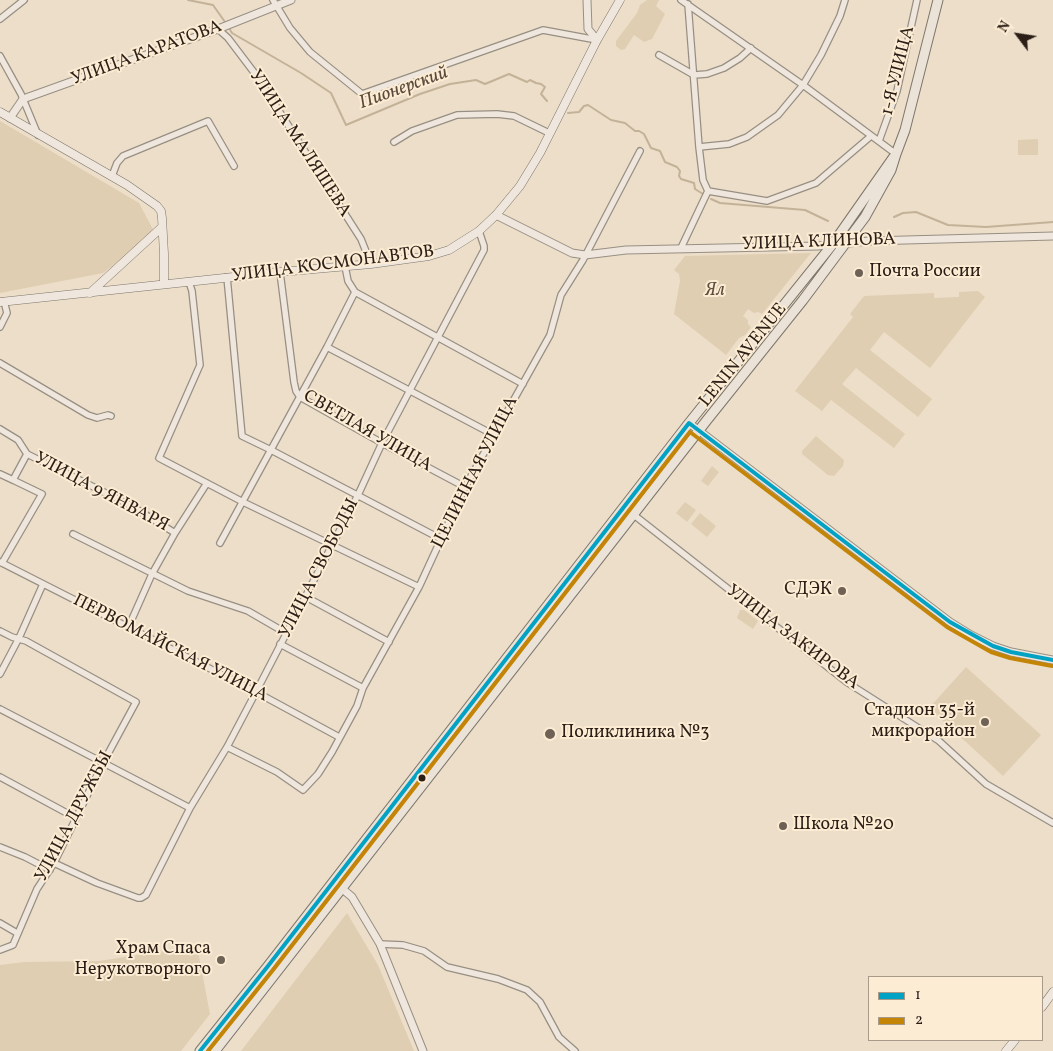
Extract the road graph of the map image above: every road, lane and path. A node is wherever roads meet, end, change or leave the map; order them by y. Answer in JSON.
{"nodes":[{"id":1,"x":24,"y":0,"type":"edge"},
{"id":2,"x":291,"y":0,"type":"edge"},
{"id":3,"x":586,"y":0,"type":"edge"},
{"id":4,"x":620,"y":0,"type":"edge"},
{"id":5,"x":681,"y":0,"type":"edge"},
{"id":6,"x":845,"y":0,"type":"edge"},
{"id":7,"x":917,"y":0,"type":"edge"},
{"id":8,"x":938,"y":0,"type":"edge"},
{"id":9,"x":274,"y":3,"type":"edge"},
{"id":10,"x":688,"y":4,"type":"junction"},
{"id":11,"x":0,"y":19,"type":"edge"},
{"id":12,"x":218,"y":29,"type":"junction"},
{"id":13,"x":597,"y":40,"type":"junction"},
{"id":14,"x":751,"y":48,"type":"junction"},
{"id":15,"x":659,"y":55,"type":"dead end"},
{"id":16,"x":0,"y":56,"type":"edge"},
{"id":17,"x":694,"y":75,"type":"junction"},
{"id":18,"x":803,"y":84,"type":"junction"},
{"id":19,"x":23,"y":99,"type":"junction"},
{"id":20,"x":0,"y":112,"type":"edge"},
{"id":21,"x":10,"y":118,"type":"junction"},
{"id":22,"x":549,"y":133,"type":"junction"},
{"id":23,"x":38,"y":135,"type":"junction"},
{"id":24,"x":871,"y":136,"type":"junction"},
{"id":25,"x":878,"y":141,"type":"junction"},
{"id":26,"x":394,"y":142,"type":"dead end"},
{"id":27,"x":699,"y":147,"type":"junction"},
{"id":28,"x":640,"y":151,"type":"dead end"},
{"id":29,"x":896,"y":154,"type":"junction"},
{"id":30,"x":234,"y":166,"type":"dead end"},
{"id":31,"x":112,"y":176,"type":"junction"},
{"id":32,"x":708,"y":192,"type":"junction"},
{"id":33,"x":496,"y":214,"type":"junction"},
{"id":34,"x":162,"y":227,"type":"junction"},
{"id":35,"x":479,"y":231,"type":"junction"},
{"id":36,"x":1053,"y":236,"type":"edge"},
{"id":37,"x":846,"y":244,"type":"junction"},
{"id":38,"x":832,"y":245,"type":"junction"},
{"id":39,"x":681,"y":248,"type":"junction"},
{"id":40,"x":585,"y":256,"type":"junction"},
{"id":41,"x":371,"y":264,"type":"junction"},
{"id":42,"x":345,"y":266,"type":"junction"},
{"id":43,"x":280,"y":272,"type":"junction"},
{"id":44,"x":227,"y":277,"type":"junction"},
{"id":45,"x":190,"y":282,"type":"junction"},
{"id":46,"x":164,"y":284,"type":"junction"},
{"id":47,"x":354,"y":292,"type":"junction"},
{"id":48,"x":90,"y":293,"type":"junction"},
{"id":49,"x":2,"y":302,"type":"edge"},
{"id":50,"x":0,"y":327,"type":"edge"},
{"id":51,"x":437,"y":337,"type":"junction"},
{"id":52,"x":327,"y":347,"type":"junction"},
{"id":53,"x":0,"y":363,"type":"edge"},
{"id":54,"x":523,"y":384,"type":"junction"},
{"id":55,"x":410,"y":391,"type":"junction"},
{"id":56,"x":300,"y":397,"type":"junction"},
{"id":57,"x":111,"y":416,"type":"dead end"},
{"id":58,"x":689,"y":423,"type":"junction"},
{"id":59,"x":0,"y":429,"type":"edge"},
{"id":60,"x":699,"y":430,"type":"junction"},
{"id":61,"x":494,"y":435,"type":"junction"},
{"id":62,"x":382,"y":443,"type":"junction"},
{"id":63,"x":271,"y":450,"type":"junction"},
{"id":64,"x":28,"y":454,"type":"junction"},
{"id":65,"x":0,"y":474,"type":"edge"},
{"id":66,"x":13,"y":480,"type":"junction"},
{"id":67,"x":207,"y":483,"type":"junction"},
{"id":68,"x":466,"y":487,"type":"junction"},
{"id":69,"x":358,"y":495,"type":"junction"},
{"id":70,"x":243,"y":502,"type":"junction"},
{"id":71,"x":634,"y":515,"type":"junction"},
{"id":72,"x":175,"y":532,"type":"junction"},
{"id":73,"x":73,"y":534,"type":"dead end"},
{"id":74,"x":441,"y":539,"type":"junction"},
{"id":75,"x":220,"y":543,"type":"dead end"},
{"id":76,"x":332,"y":546,"type":"junction"},
{"id":77,"x":1,"y":562,"type":"edge"},
{"id":78,"x":152,"y":574,"type":"junction"},
{"id":79,"x":43,"y":584,"type":"junction"},
{"id":80,"x":418,"y":587,"type":"junction"},
{"id":81,"x":306,"y":597,"type":"junction"},
{"id":82,"x":550,"y":602,"type":"junction"},
{"id":83,"x":560,"y":610,"type":"junction"},
{"id":84,"x":128,"y":628,"type":"junction"},
{"id":85,"x":0,"y":631,"type":"edge"},
{"id":86,"x":286,"y":633,"type":"junction"},
{"id":87,"x":19,"y":638,"type":"junction"},
{"id":88,"x":389,"y":642,"type":"junction"},
{"id":89,"x":280,"y":644,"type":"junction"},
{"id":90,"x":1053,"y":660,"type":"edge"},
{"id":91,"x":0,"y":674,"type":"edge"},
{"id":92,"x":363,"y":688,"type":"junction"},
{"id":93,"x":256,"y":692,"type":"junction"},
{"id":94,"x":0,"y":709,"type":"edge"},
{"id":95,"x":339,"y":738,"type":"junction"},
{"id":96,"x":227,"y":747,"type":"junction"},
{"id":97,"x":103,"y":763,"type":"junction"},
{"id":98,"x":0,"y":777,"type":"edge"},
{"id":99,"x":190,"y":808,"type":"junction"},
{"id":100,"x":76,"y":818,"type":"junction"},
{"id":101,"x":1053,"y":823,"type":"edge"},
{"id":102,"x":0,"y":847,"type":"edge"},
{"id":103,"x":54,"y":863,"type":"junction"},
{"id":104,"x":50,"y":870,"type":"junction"},
{"id":105,"x":333,"y":882,"type":"junction"},
{"id":106,"x":343,"y":889,"type":"junction"},
{"id":107,"x":0,"y":923,"type":"edge"},
{"id":108,"x":17,"y":933,"type":"junction"},
{"id":109,"x":380,"y":944,"type":"junction"},
{"id":110,"x":0,"y":950,"type":"edge"},
{"id":111,"x":1053,"y":992,"type":"edge"},
{"id":112,"x":1043,"y":1006,"type":"edge"},
{"id":113,"x":1014,"y":1041,"type":"edge"},
{"id":114,"x":200,"y":1051,"type":"edge"},
{"id":115,"x":215,"y":1051,"type":"edge"},
{"id":116,"x":423,"y":1051,"type":"edge"},
{"id":117,"x":575,"y":1051,"type":"edge"},
{"id":118,"x":1006,"y":1051,"type":"edge"}],
"edges":[{"from":1,"to":11,"type":"street"},
{"from":2,"to":9,"type":"street","name":"УЛИЦА КАРАТОВА"},
{"from":3,"to":13,"type":"street"},
{"from":4,"to":13,"type":"main road","name":"УЛИЦА КОСМОНАВТОВ"},
{"from":5,"to":10,"type":"street"},
{"from":6,"to":18,"type":"street"},
{"from":7,"to":25,"type":"street","name":"1-Я УЛИЦА"},
{"from":8,"to":29,"type":"main road","name":"LENIN AVENUE"},
{"from":9,"to":12,"type":"street","name":"УЛИЦА КАРАТОВА"},
{"from":9,"to":13,"type":"street"},
{"from":10,"to":14,"type":"street"},
{"from":10,"to":17,"type":"street"},
{"from":12,"to":19,"type":"street","name":"УЛИЦА КАРАТОВА"},
{"from":12,"to":41,"type":"street","name":"УЛИЦА МАЛЯШЕВА"},
{"from":13,"to":22,"type":"main road","name":"УЛИЦА КОСМОНАВТОВ"},
{"from":14,"to":17,"type":"street"},
{"from":14,"to":18,"type":"street"},
{"from":15,"to":17,"type":"street"},
{"from":16,"to":19,"type":"street"},
{"from":17,"to":27,"type":"street"},
{"from":18,"to":24,"type":"street"},
{"from":18,"to":27,"type":"street"},
{"from":19,"to":21,"type":"street"},
{"from":19,"to":23,"type":"street"},
{"from":20,"to":21,"type":"main road"},
{"from":21,"to":23,"type":"main road"},
{"from":22,"to":26,"type":"street"},
{"from":22,"to":33,"type":"main road","name":"УЛИЦА КОСМОНАВТОВ"},
{"from":23,"to":31,"type":"main road"},
{"from":24,"to":25,"type":"street"},
{"from":24,"to":32,"type":"street","name":"1-Я УЛИЦА"},
{"from":25,"to":29,"type":"street"},
{"from":27,"to":32,"type":"street"},
{"from":28,"to":40,"type":"street","name":"ЦЕЛИННАЯ УЛИЦА"},
{"from":29,"to":37,"type":"main road","name":"LENIN AVENUE"},
{"from":29,"to":38,"type":"main road","name":"LENIN AVENUE"},
{"from":30,"to":31,"type":"street"},
{"from":31,"to":34,"type":"main road"},
{"from":32,"to":39,"type":"street"},
{"from":33,"to":35,"type":"main road","name":"УЛИЦА КОСМОНАВТОВ"},
{"from":33,"to":40,"type":"street"},
{"from":34,"to":46,"type":"main road"},
{"from":34,"to":48,"type":"main road"},
{"from":35,"to":41,"type":"main road","name":"УЛИЦА КОСМОНАВТОВ"},
{"from":35,"to":51,"type":"street","name":"УЛИЦА СВОБОДЫ"},
{"from":36,"to":37,"type":"street","name":"УЛИЦА КЛИНОВА"},
{"from":37,"to":38,"type":"street","name":"УЛИЦА КЛИНОВА"},
{"from":37,"to":60,"type":"main road","name":"LENIN AVENUE"},
{"from":38,"to":39,"type":"street","name":"УЛИЦА КЛИНОВА"},
{"from":38,"to":58,"type":"main road","name":"LENIN AVENUE"},
{"from":39,"to":40,"type":"street","name":"УЛИЦА КЛИНОВА"},
{"from":40,"to":54,"type":"street","name":"ЦЕЛИННАЯ УЛИЦА"},
{"from":41,"to":42,"type":"main road","name":"УЛИЦА КОСМОНАВТОВ"},
{"from":42,"to":43,"type":"main road","name":"УЛИЦА КОСМОНАВТОВ"},
{"from":42,"to":47,"type":"street"},
{"from":43,"to":44,"type":"main road","name":"УЛИЦА КОСМОНАВТОВ"},
{"from":43,"to":56,"type":"street","name":"СВЕТЛАЯ УЛИЦА"},
{"from":44,"to":45,"type":"main road","name":"УЛИЦА КОСМОНАВТОВ"},
{"from":44,"to":63,"type":"street"},
{"from":45,"to":46,"type":"main road","name":"УЛИЦА КОСМОНАВТОВ"},
{"from":45,"to":67,"type":"street"},
{"from":46,"to":48,"type":"main road","name":"УЛИЦА КОСМОНАВТОВ"},
{"from":47,"to":51,"type":"street"},
{"from":47,"to":52,"type":"street"},
{"from":48,"to":49,"type":"main road","name":"УЛИЦА КОСМОНАВТОВ"},
{"from":49,"to":50,"type":"street"},
{"from":51,"to":54,"type":"street"},
{"from":51,"to":55,"type":"street","name":"УЛИЦА СВОБОДЫ"},
{"from":52,"to":55,"type":"street"},
{"from":52,"to":56,"type":"street"},
{"from":53,"to":57,"type":"street"},
{"from":54,"to":61,"type":"street","name":"ЦЕЛИННАЯ УЛИЦА"},
{"from":55,"to":61,"type":"street"},
{"from":55,"to":62,"type":"street","name":"УЛИЦА СВОБОДЫ"},
{"from":56,"to":62,"type":"street","name":"СВЕТЛАЯ УЛИЦА"},
{"from":56,"to":63,"type":"street"},
{"from":58,"to":60,"type":"street"},
{"from":58,"to":82,"type":"main road","name":"LENIN AVENUE"},
{"from":59,"to":64,"type":"street","name":"УЛИЦА 9 ЯНВАРЯ"},
{"from":60,"to":71,"type":"main road","name":"LENIN AVENUE"},
{"from":60,"to":90,"type":"street"},
{"from":61,"to":68,"type":"street","name":"ЦЕЛИННАЯ УЛИЦА"},
{"from":62,"to":68,"type":"street","name":"СВЕТЛАЯ УЛИЦА"},
{"from":62,"to":69,"type":"street","name":"УЛИЦА СВОБОДЫ"},
{"from":63,"to":69,"type":"street"},
{"from":63,"to":70,"type":"street"},
{"from":64,"to":66,"type":"street","name":"УЛИЦА 9 ЯНВАРЯ"},
{"from":64,"to":72,"type":"street","name":"УЛИЦА 9 ЯНВАРЯ"},
{"from":65,"to":66,"type":"street"},
{"from":66,"to":77,"type":"street","name":"УЛИЦА 9 ЯНВАРЯ"},
{"from":67,"to":70,"type":"street"},
{"from":67,"to":72,"type":"street"},
{"from":68,"to":74,"type":"street","name":"ЦЕЛИННАЯ УЛИЦА"},
{"from":69,"to":74,"type":"street"},
{"from":69,"to":76,"type":"street","name":"УЛИЦА СВОБОДЫ"},
{"from":70,"to":75,"type":"street"},
{"from":70,"to":76,"type":"street"},
{"from":71,"to":83,"type":"main road","name":"LENIN AVENUE"},
{"from":71,"to":101,"type":"street","name":"УЛИЦА ЗАКИРОВА"},
{"from":72,"to":78,"type":"street"},
{"from":73,"to":78,"type":"street"},
{"from":74,"to":80,"type":"street","name":"ЦЕЛИННАЯ УЛИЦА"},
{"from":76,"to":80,"type":"street"},
{"from":76,"to":81,"type":"street","name":"УЛИЦА СВОБОДЫ"},
{"from":77,"to":79,"type":"street","name":"ПЕРВОМАЙСКАЯ УЛИЦА"},
{"from":78,"to":84,"type":"street"},
{"from":78,"to":86,"type":"street"},
{"from":79,"to":84,"type":"street","name":"ПЕРВОМАЙСКАЯ УЛИЦА"},
{"from":79,"to":87,"type":"street"},
{"from":80,"to":88,"type":"street","name":"ЦЕЛИННАЯ УЛИЦА"},
{"from":81,"to":86,"type":"street","name":"УЛИЦА СВОБОДЫ"},
{"from":81,"to":88,"type":"street"},
{"from":82,"to":83,"type":"main road"},
{"from":82,"to":105,"type":"main road","name":"LENIN AVENUE"},
{"from":83,"to":106,"type":"main road","name":"LENIN AVENUE"},
{"from":84,"to":93,"type":"street","name":"ПЕРВОМАЙСКАЯ УЛИЦА"},
{"from":85,"to":87,"type":"street"},
{"from":86,"to":89,"type":"street","name":"УЛИЦА СВОБОДЫ"},
{"from":87,"to":91,"type":"street"},
{"from":87,"to":97,"type":"street","name":"УЛИЦА ДРУЖБЫ"},
{"from":88,"to":92,"type":"street","name":"ЦЕЛИННАЯ УЛИЦА"},
{"from":89,"to":92,"type":"street"},
{"from":89,"to":93,"type":"street","name":"УЛИЦА СВОБОДЫ"},
{"from":92,"to":95,"type":"street","name":"ЦЕЛИННАЯ УЛИЦА"},
{"from":93,"to":95,"type":"street","name":"ПЕРВОМАЙСКАЯ УЛИЦА"},
{"from":93,"to":96,"type":"street","name":"УЛИЦА СВОБОДЫ"},
{"from":94,"to":97,"type":"street"},
{"from":95,"to":96,"type":"street","name":"ЦЕЛИННАЯ УЛИЦА"},
{"from":96,"to":99,"type":"street","name":"УЛИЦА СВОБОДЫ"},
{"from":97,"to":99,"type":"street"},
{"from":97,"to":100,"type":"street","name":"УЛИЦА ДРУЖБЫ"},
{"from":98,"to":100,"type":"street"},
{"from":99,"to":103,"type":"street","name":"УЛИЦА СВОБОДЫ"},
{"from":100,"to":103,"type":"street","name":"УЛИЦА ДРУЖБЫ"},
{"from":102,"to":104,"type":"street"},
{"from":103,"to":104,"type":"street","name":"УЛИЦА ДРУЖБЫ"},
{"from":104,"to":108,"type":"street","name":"УЛИЦА ДРУЖБЫ"},
{"from":105,"to":106,"type":"street"},
{"from":105,"to":114,"type":"main road","name":"LENIN AVENUE"},
{"from":106,"to":109,"type":"street"},
{"from":106,"to":115,"type":"main road","name":"LENIN AVENUE"},
{"from":107,"to":108,"type":"street"},
{"from":108,"to":110,"type":"street","name":"УЛИЦА ДРУЖБЫ"},
{"from":109,"to":116,"type":"street"},
{"from":109,"to":117,"type":"street"},
{"from":111,"to":112,"type":"main road"},
{"from":113,"to":118,"type":"main road"}]}
